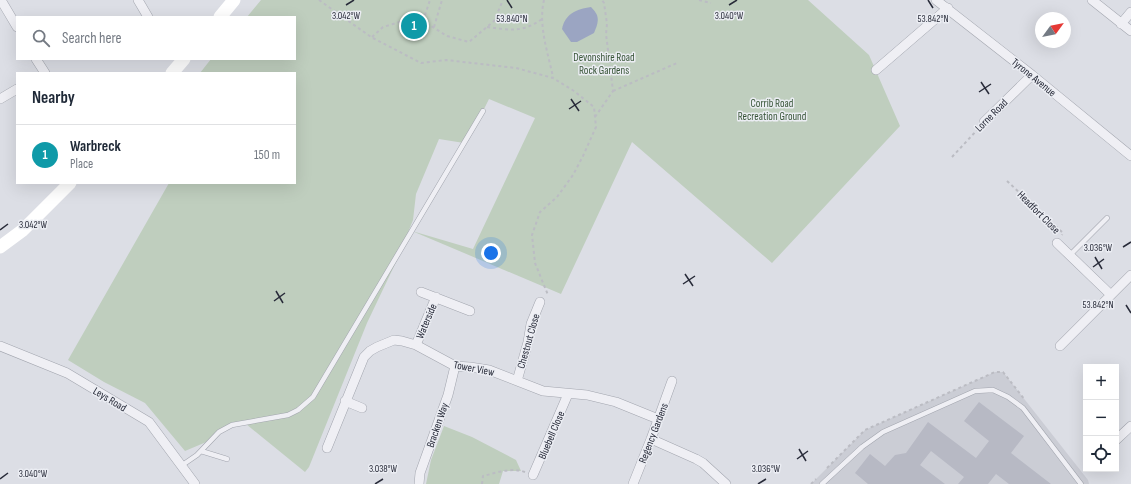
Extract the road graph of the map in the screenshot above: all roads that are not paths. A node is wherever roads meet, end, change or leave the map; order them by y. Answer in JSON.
{"nodes":[{"id":1,"x":1,"y":0,"type":"edge"},
{"id":2,"x":138,"y":0,"type":"edge"},
{"id":3,"x":234,"y":0,"type":"edge"},
{"id":4,"x":936,"y":0,"type":"edge"},
{"id":5,"x":1092,"y":0,"type":"edge"},
{"id":6,"x":948,"y":8,"type":"junction"},
{"id":7,"x":1131,"y":12,"type":"edge"},
{"id":8,"x":147,"y":16,"type":"edge"},
{"id":9,"x":221,"y":16,"type":"edge"},
{"id":10,"x":1121,"y":24,"type":"junction"},
{"id":11,"x":16,"y":25,"type":"edge"},
{"id":12,"x":1131,"y":31,"type":"edge"},
{"id":13,"x":36,"y":60,"type":"edge"},
{"id":14,"x":876,"y":70,"type":"dead end"},
{"id":15,"x":42,"y":72,"type":"edge"},
{"id":16,"x":1032,"y":75,"type":"junction"},
{"id":17,"x":16,"y":89,"type":"edge"},
{"id":18,"x":0,"y":99,"type":"edge"},
{"id":19,"x":483,"y":111,"type":"dead end"},
{"id":20,"x":984,"y":122,"type":"road end"},
{"id":21,"x":1131,"y":156,"type":"edge"},
{"id":22,"x":69,"y":184,"type":"edge"},
{"id":23,"x":1107,"y":218,"type":"dead end"},
{"id":24,"x":1057,"y":243,"type":"road end"},
{"id":25,"x":0,"y":247,"type":"edge"},
{"id":26,"x":1070,"y":255,"type":"junction"},
{"id":27,"x":1131,"y":275,"type":"edge"},
{"id":28,"x":421,"y":292,"type":"dead end"},
{"id":29,"x":1111,"y":295,"type":"junction"},
{"id":30,"x":436,"y":298,"type":"junction"},
{"id":31,"x":540,"y":302,"type":"dead end"},
{"id":32,"x":470,"y":311,"type":"dead end"},
{"id":33,"x":416,"y":345,"type":"junction"},
{"id":34,"x":0,"y":346,"type":"edge"},
{"id":35,"x":1060,"y":346,"type":"dead end"},
{"id":36,"x":454,"y":366,"type":"junction"},
{"id":37,"x":517,"y":381,"type":"junction"},
{"id":38,"x":672,"y":381,"type":"dead end"},
{"id":39,"x":568,"y":394,"type":"junction"},
{"id":40,"x":345,"y":401,"type":"junction"},
{"id":41,"x":362,"y":408,"type":"dead end"},
{"id":42,"x":658,"y":419,"type":"junction"},
{"id":43,"x":1131,"y":426,"type":"edge"},
{"id":44,"x":1119,"y":437,"type":"edge"},
{"id":45,"x":651,"y":439,"type":"junction"},
{"id":46,"x":327,"y":448,"type":"dead end"},
{"id":47,"x":201,"y":451,"type":"junction"},
{"id":48,"x":227,"y":459,"type":"dead end"},
{"id":49,"x":181,"y":466,"type":"junction"},
{"id":50,"x":533,"y":476,"type":"road end"},
{"id":51,"x":195,"y":484,"type":"edge"},
{"id":52,"x":419,"y":484,"type":"edge"},
{"id":53,"x":633,"y":484,"type":"edge"},
{"id":54,"x":726,"y":484,"type":"edge"},
{"id":55,"x":822,"y":484,"type":"edge"},
{"id":56,"x":1081,"y":484,"type":"edge"}],
"edges":[{"from":1,"to":11,"type":"street"},
{"from":2,"to":8,"type":"street"},
{"from":3,"to":9,"type":"main road"},
{"from":4,"to":6,"type":"street","name":"Tyrone Avenue"},
{"from":5,"to":10,"type":"street"},
{"from":6,"to":14,"type":"street"},
{"from":6,"to":16,"type":"street","name":"Tyrone Avenue"},
{"from":7,"to":10,"type":"street"},
{"from":10,"to":12,"type":"street"},
{"from":13,"to":15,"type":"street"},
{"from":16,"to":20,"type":"street","name":"Lorne Road"},
{"from":16,"to":21,"type":"street","name":"Tyrone Avenue"},
{"from":17,"to":18,"type":"street"},
{"from":19,"to":47,"type":"lane"},
{"from":22,"to":25,"type":"main road"},
{"from":23,"to":26,"type":"lane"},
{"from":24,"to":26,"type":"street","name":"Headfort Close"},
{"from":26,"to":29,"type":"street","name":"Headfort Close"},
{"from":27,"to":29,"type":"street"},
{"from":28,"to":30,"type":"street","name":"Waterside"},
{"from":29,"to":35,"type":"street"},
{"from":30,"to":32,"type":"street","name":"Waterside"},
{"from":30,"to":33,"type":"street","name":"Waterside"},
{"from":31,"to":37,"type":"street","name":"Chestnut Close"},
{"from":33,"to":36,"type":"street","name":"Tower View"},
{"from":33,"to":40,"type":"street","name":"Tower View"},
{"from":34,"to":49,"type":"street","name":"Leys Road"},
{"from":36,"to":37,"type":"street","name":"Tower View"},
{"from":36,"to":52,"type":"street","name":"Bracken Way"},
{"from":37,"to":39,"type":"street","name":"Tower View"},
{"from":38,"to":42,"type":"street","name":"Regency Gardens"},
{"from":39,"to":42,"type":"street","name":"Tower View"},
{"from":39,"to":50,"type":"street","name":"Bluebell Close"},
{"from":40,"to":41,"type":"street"},
{"from":40,"to":46,"type":"street","name":"Tower View"},
{"from":42,"to":45,"type":"street","name":"Regency Gardens"},
{"from":43,"to":44,"type":"street"},
{"from":45,"to":53,"type":"street","name":"Regency Gardens"},
{"from":45,"to":54,"type":"street"},
{"from":47,"to":48,"type":"lane"},
{"from":47,"to":49,"type":"lane"},
{"from":49,"to":51,"type":"street","name":"Leys Road"},
{"from":55,"to":56,"type":"lane"}]}
